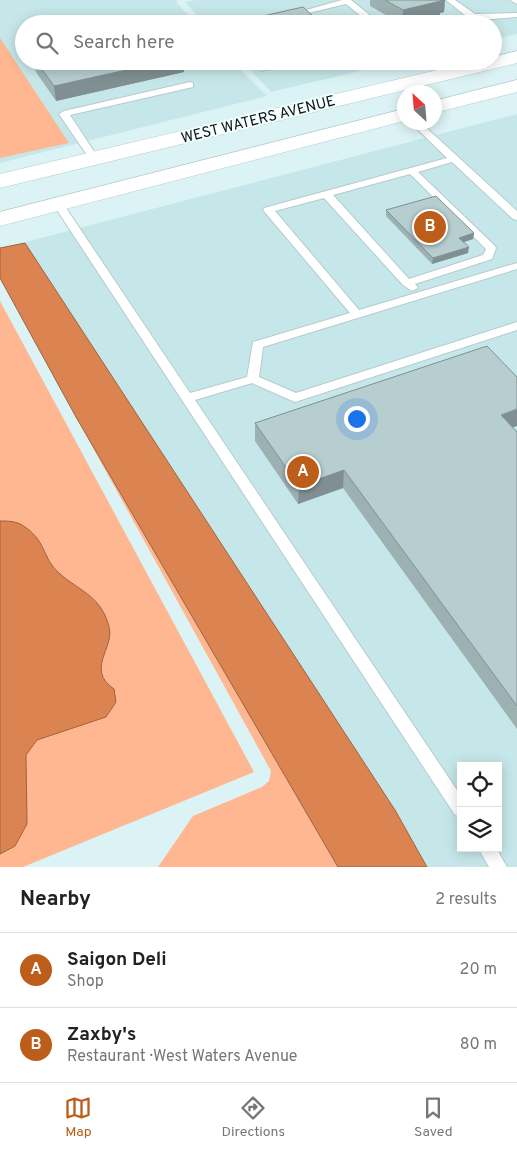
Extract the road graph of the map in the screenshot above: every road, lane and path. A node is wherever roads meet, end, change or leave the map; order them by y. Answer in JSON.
{"nodes":[{"id":1,"x":450,"y":0,"type":"edge"},
{"id":2,"x":514,"y":0,"type":"edge"},
{"id":3,"x":347,"y":1,"type":"edge"},
{"id":4,"x":517,"y":2,"type":"edge"},
{"id":5,"x":290,"y":15,"type":"edge"},
{"id":6,"x":365,"y":15,"type":"edge"},
{"id":7,"x":470,"y":15,"type":"edge"},
{"id":8,"x":517,"y":15,"type":"edge"},
{"id":9,"x":502,"y":16,"type":"edge"},
{"id":10,"x":517,"y":57,"type":"edge"},
{"id":11,"x":502,"y":61,"type":"edge"},
{"id":12,"x":451,"y":70,"type":"edge"},
{"id":13,"x":462,"y":70,"type":"edge"},
{"id":14,"x":454,"y":72,"type":"junction"},
{"id":15,"x":190,"y":85,"type":"dead end"},
{"id":16,"x":517,"y":86,"type":"edge"},
{"id":17,"x":442,"y":105,"type":"edge"},
{"id":18,"x":397,"y":116,"type":"edge"},
{"id":19,"x":422,"y":130,"type":"edge"},
{"id":20,"x":94,"y":159,"type":"junction"},
{"id":21,"x":453,"y":159,"type":"junction"},
{"id":22,"x":411,"y":170,"type":"junction"},
{"id":23,"x":0,"y":181,"type":"edge"},
{"id":24,"x":326,"y":194,"type":"junction"},
{"id":25,"x":58,"y":204,"type":"junction"},
{"id":26,"x":517,"y":217,"type":"edge"},
{"id":27,"x":0,"y":219,"type":"edge"},
{"id":28,"x":517,"y":266,"type":"edge"},
{"id":29,"x":407,"y":283,"type":"junction"},
{"id":30,"x":419,"y":296,"type":"junction"},
{"id":31,"x":357,"y":314,"type":"junction"},
{"id":32,"x":517,"y":326,"type":"edge"},
{"id":33,"x":253,"y":379,"type":"junction"},
{"id":34,"x":187,"y":398,"type":"junction"},
{"id":35,"x":459,"y":807,"type":"edge"},
{"id":36,"x":489,"y":852,"type":"edge"},
{"id":37,"x":499,"y":867,"type":"edge"}],
"edges":[{"from":1,"to":7,"type":"lane"},
{"from":2,"to":4,"type":"lane"},
{"from":3,"to":5,"type":"lane"},
{"from":3,"to":6,"type":"lane"},
{"from":8,"to":9,"type":"lane"},
{"from":10,"to":11,"type":"main road","name":"WEST WATERS AVENUE"},
{"from":12,"to":14,"type":"lane"},
{"from":13,"to":14,"type":"main road","name":"WEST WATERS AVENUE"},
{"from":14,"to":20,"type":"main road","name":"WEST WATERS AVENUE"},
{"from":15,"to":20,"type":"lane"},
{"from":16,"to":17,"type":"main road"},
{"from":18,"to":25,"type":"main road","name":"WEST WATERS AVENUE"},
{"from":19,"to":21,"type":"lane"},
{"from":20,"to":23,"type":"main road","name":"WEST WATERS AVENUE"},
{"from":21,"to":22,"type":"lane"},
{"from":21,"to":26,"type":"lane"},
{"from":22,"to":24,"type":"lane"},
{"from":22,"to":29,"type":"lane"},
{"from":24,"to":29,"type":"lane"},
{"from":24,"to":31,"type":"lane"},
{"from":25,"to":27,"type":"main road","name":"WEST WATERS AVENUE"},
{"from":25,"to":34,"type":"lane"},
{"from":28,"to":30,"type":"lane"},
{"from":29,"to":30,"type":"lane"},
{"from":30,"to":31,"type":"lane"},
{"from":31,"to":33,"type":"lane"},
{"from":32,"to":33,"type":"lane"},
{"from":33,"to":34,"type":"lane"},
{"from":34,"to":35,"type":"lane"},
{"from":36,"to":37,"type":"lane"}]}
